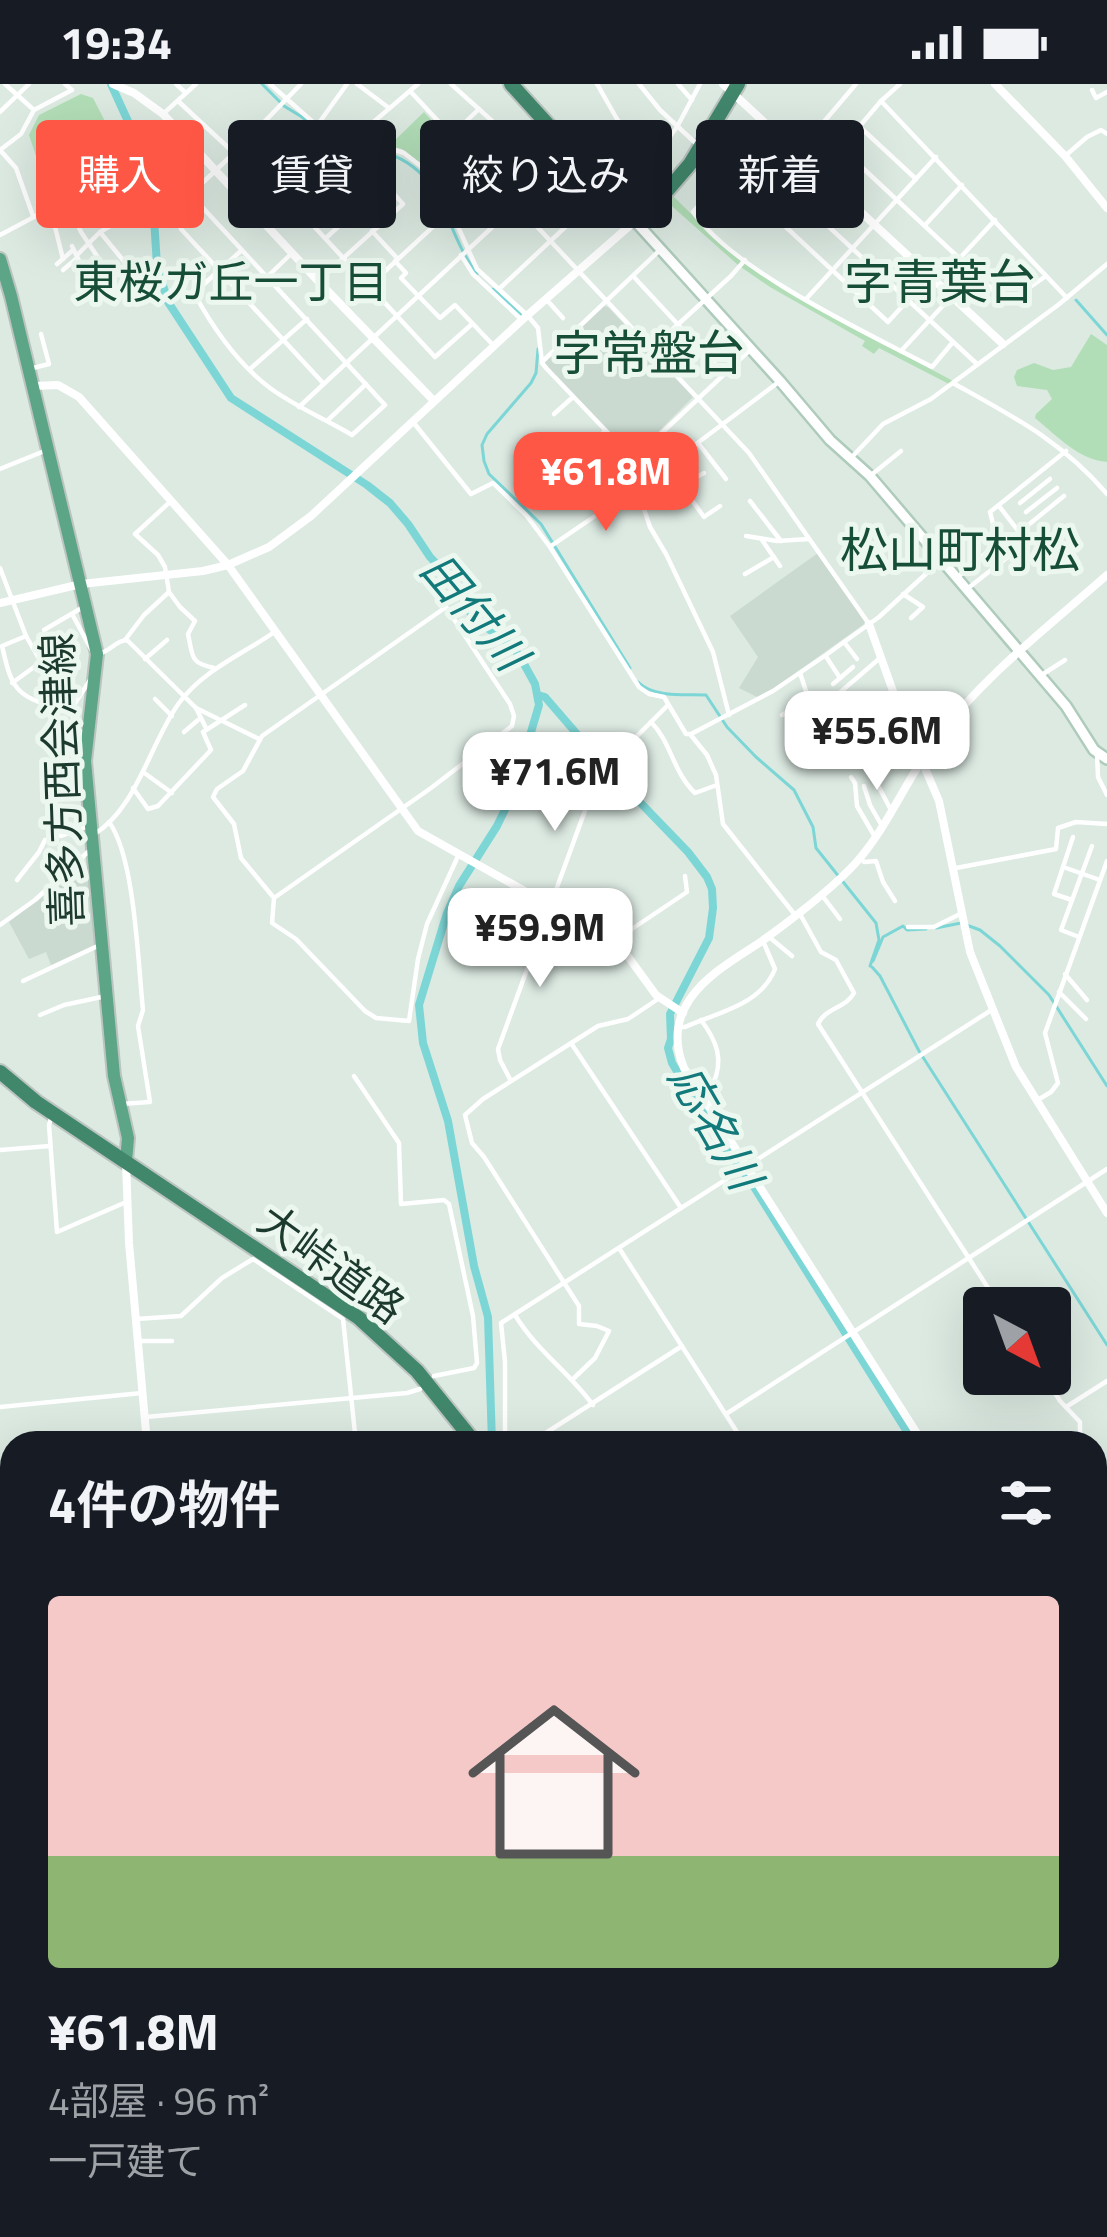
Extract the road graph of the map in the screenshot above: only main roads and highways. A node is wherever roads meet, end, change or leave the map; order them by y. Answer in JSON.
{"nodes":[{"id":1,"x":511,"y":84,"type":"edge"},
{"id":2,"x":731,"y":87,"type":"edge"},
{"id":3,"x":543,"y":120,"type":"edge"},
{"id":4,"x":672,"y":185,"type":"edge"},
{"id":5,"x":642,"y":228,"type":"edge"},
{"id":6,"x":1,"y":266,"type":"edge"},
{"id":7,"x":1102,"y":757,"type":"edge"},
{"id":8,"x":0,"y":1072,"type":"edge"},
{"id":9,"x":126,"y":1161,"type":"junction"},
{"id":10,"x":465,"y":1431,"type":"edge"}],
"edges":[{"from":1,"to":3,"type":"highway"},
{"from":2,"to":4,"type":"highway"},
{"from":5,"to":7,"type":"main road"},
{"from":6,"to":9,"type":"main road","name":"喜多方西会津線"},
{"from":8,"to":9,"type":"highway","name":"大峠道路"},
{"from":9,"to":10,"type":"highway","name":"大峠道路"}]}
